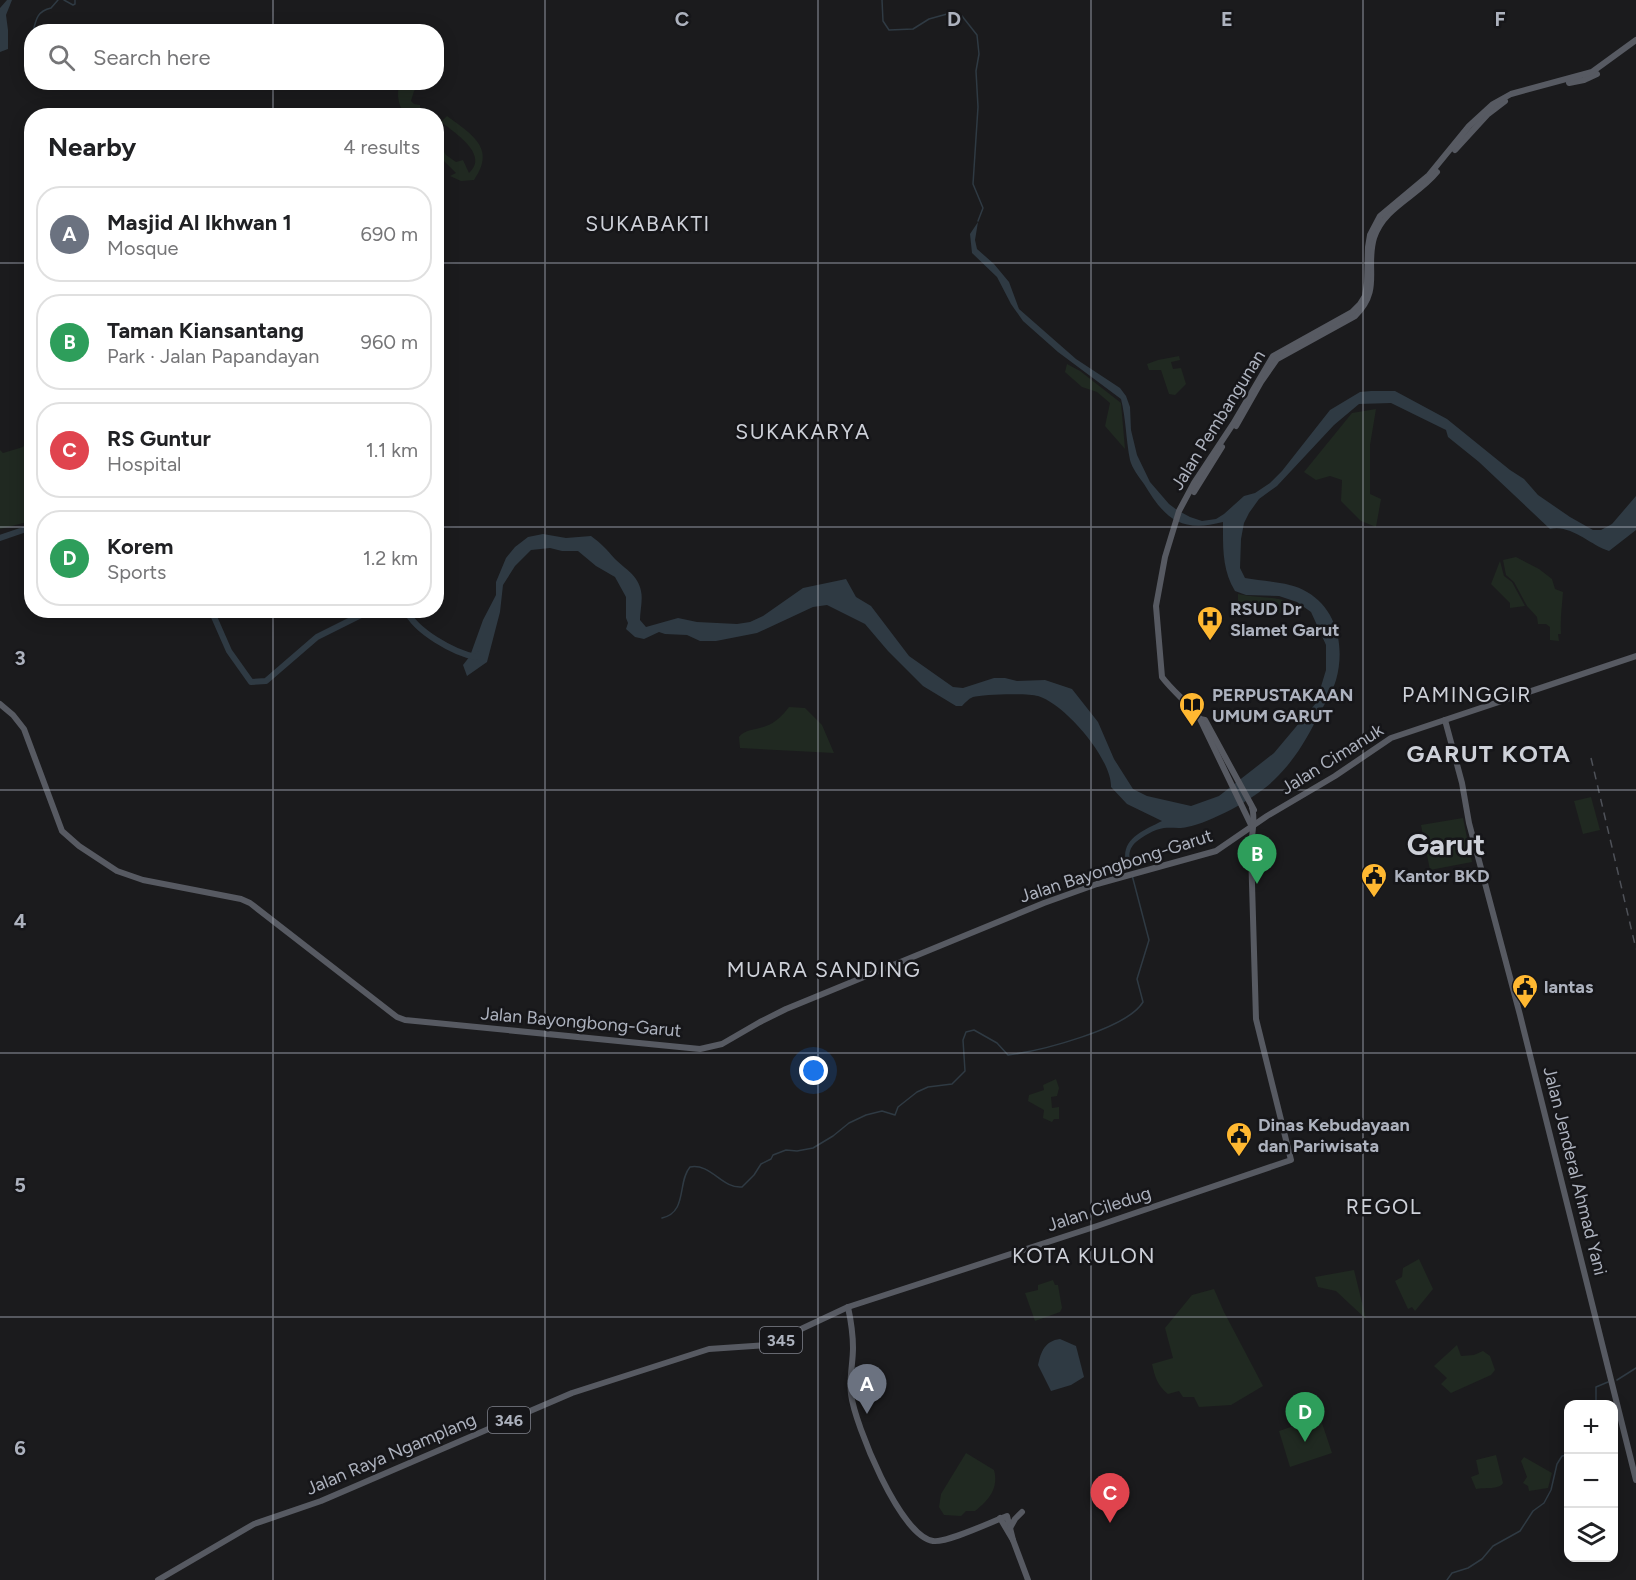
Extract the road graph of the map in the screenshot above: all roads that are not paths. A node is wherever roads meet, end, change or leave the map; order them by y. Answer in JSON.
{"nodes":[{"id":1,"x":1636,"y":40,"type":"edge"},
{"id":2,"x":1636,"y":45,"type":"edge"},
{"id":3,"x":1572,"y":80,"type":"junction"},
{"id":4,"x":1636,"y":656,"type":"edge"},
{"id":5,"x":0,"y":704,"type":"edge"},
{"id":6,"x":1445,"y":720,"type":"junction"},
{"id":7,"x":1244,"y":802,"type":"junction"},
{"id":8,"x":1252,"y":808,"type":"junction"},
{"id":9,"x":1267,"y":816,"type":"junction"},
{"id":10,"x":1252,"y":827,"type":"junction"},
{"id":11,"x":848,"y":1307,"type":"junction"},
{"id":12,"x":704,"y":1350,"type":"joint"},
{"id":13,"x":1636,"y":1480,"type":"edge"},
{"id":14,"x":1022,"y":1512,"type":"dead end"},
{"id":15,"x":989,"y":1522,"type":"junction"},
{"id":16,"x":1008,"y":1530,"type":"junction"},
{"id":17,"x":158,"y":1580,"type":"edge"},
{"id":18,"x":1029,"y":1580,"type":"edge"}],
"edges":[{"from":1,"to":3,"type":"main road","name":"Jalan Pembangunan"},
{"from":2,"to":3,"type":"main road","name":"Jalan Pembangunan"},
{"from":3,"to":7,"type":"main road","name":"Jalan Pembangunan"},
{"from":4,"to":6,"type":"main road","name":"Jalan Cimanuk"},
{"from":5,"to":10,"type":"main road","name":"Jalan Bayongbong-Garut"},
{"from":6,"to":9,"type":"main road","name":"Jalan Cimanuk"},
{"from":6,"to":13,"type":"main road","name":"Jalan Jenderal Ahmad Yani"},
{"from":7,"to":8,"type":"main road"},
{"from":7,"to":10,"type":"main road","name":"Jalan Pembangunan"},
{"from":8,"to":9,"type":"main road"},
{"from":8,"to":10,"type":"main road"},
{"from":9,"to":10,"type":"main road","name":"Jalan Cimanuk"},
{"from":10,"to":11,"type":"main road","name":"Jalan Ciledug"},
{"from":11,"to":12,"type":"main road","name":"Jalan Raya Ngamplang","number":"345"},
{"from":11,"to":15,"type":"main road"},
{"from":12,"to":17,"type":"main road","name":"Jalan Raya Ngamplang","number":"346"},
{"from":14,"to":16,"type":"main road"},
{"from":15,"to":16,"type":"main road"},
{"from":15,"to":16,"type":"main road"},
{"from":16,"to":18,"type":"main road"}]}
